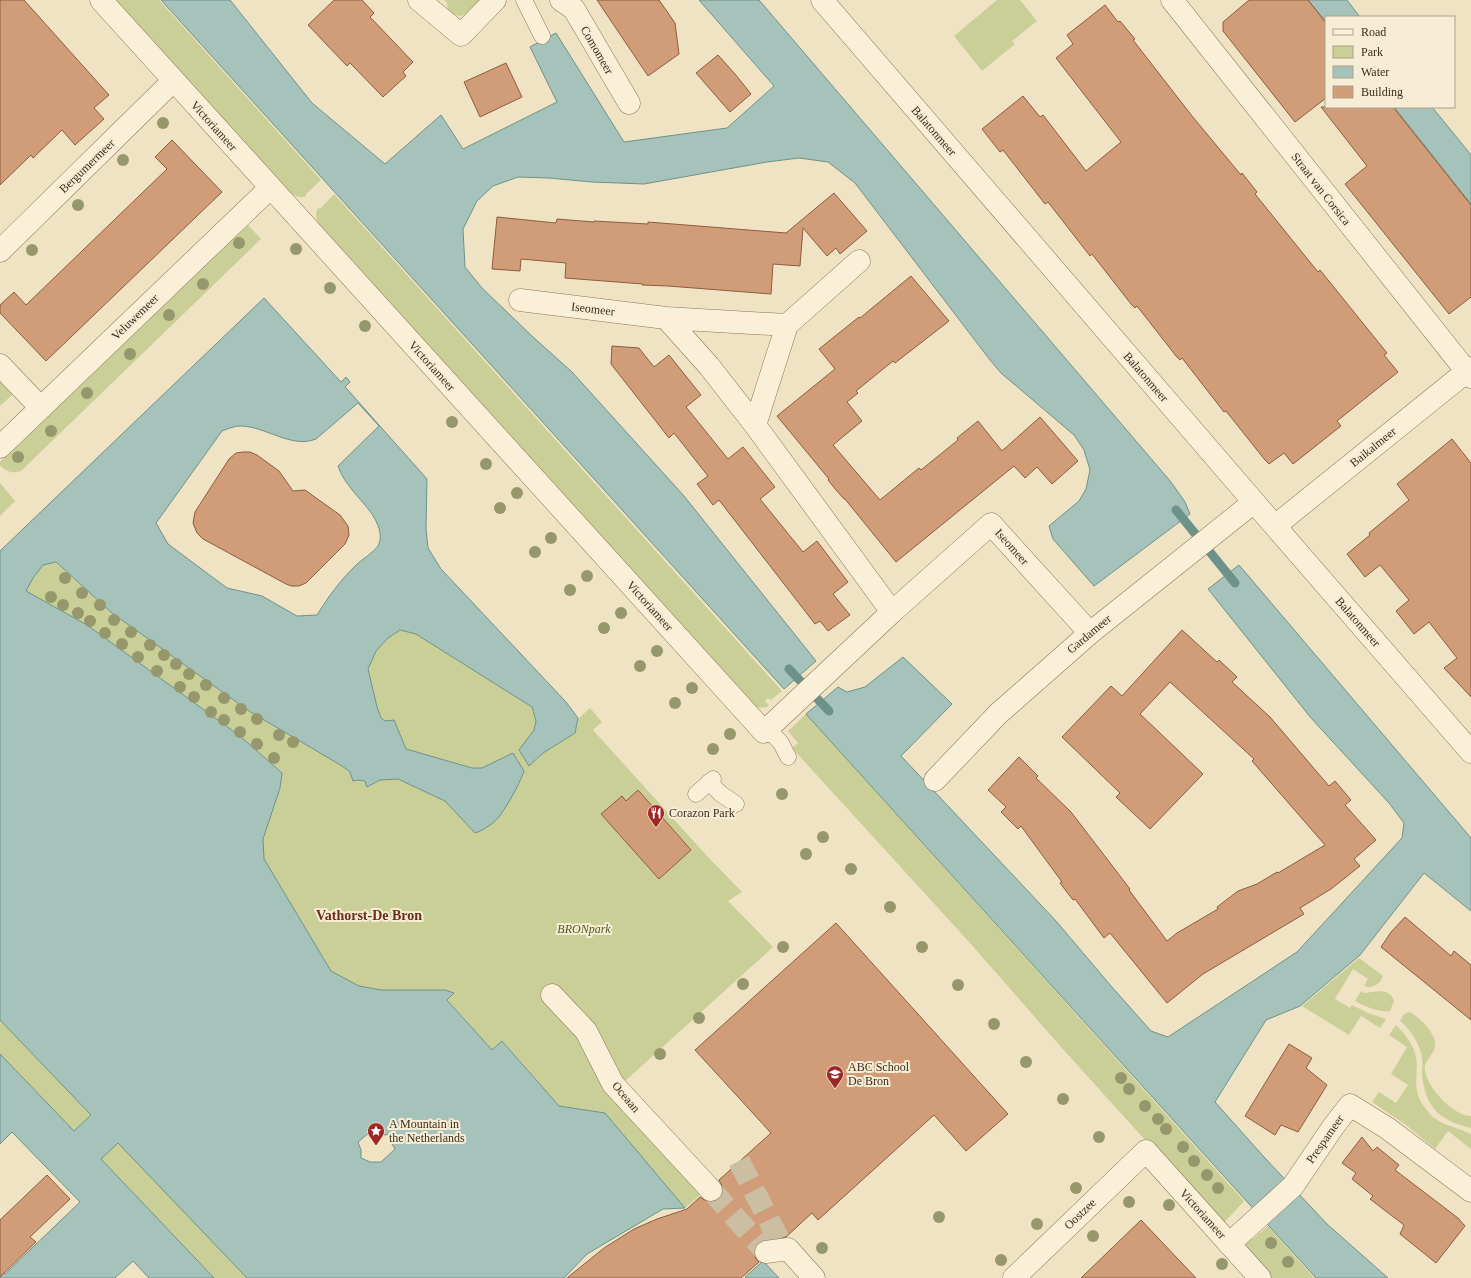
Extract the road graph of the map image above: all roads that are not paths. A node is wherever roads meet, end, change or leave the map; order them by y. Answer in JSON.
{"nodes":[{"id":1,"x":101,"y":0,"type":"edge"},
{"id":2,"x":419,"y":0,"type":"edge"},
{"id":3,"x":496,"y":0,"type":"edge"},
{"id":4,"x":524,"y":0,"type":"edge"},
{"id":5,"x":561,"y":0,"type":"edge"},
{"id":6,"x":822,"y":0,"type":"edge"},
{"id":7,"x":1172,"y":0,"type":"edge"},
{"id":8,"x":542,"y":36,"type":"dead end"},
{"id":9,"x":173,"y":81,"type":"junction"},
{"id":10,"x":629,"y":103,"type":"dead end"},
{"id":11,"x":270,"y":188,"type":"junction"},
{"id":12,"x":0,"y":250,"type":"edge"},
{"id":13,"x":859,"y":261,"type":"dead end"},
{"id":14,"x":520,"y":300,"type":"dead end"},
{"id":15,"x":666,"y":318,"type":"junction"},
{"id":16,"x":787,"y":325,"type":"junction"},
{"id":17,"x":0,"y":365,"type":"edge"},
{"id":18,"x":1469,"y":372,"type":"edge"},
{"id":19,"x":41,"y":408,"type":"junction"},
{"id":20,"x":754,"y":425,"type":"junction"},
{"id":21,"x":0,"y":447,"type":"edge"},
{"id":22,"x":1254,"y":502,"type":"junction"},
{"id":23,"x":1275,"y":526,"type":"junction"},
{"id":24,"x":892,"y":612,"type":"junction"},
{"id":25,"x":1090,"y":633,"type":"junction"},
{"id":26,"x":771,"y":726,"type":"junction"},
{"id":27,"x":1471,"y":752,"type":"edge"},
{"id":28,"x":788,"y":758,"type":"dead end"},
{"id":29,"x":935,"y":780,"type":"dead end"},
{"id":30,"x":696,"y":794,"type":"dead end"},
{"id":31,"x":736,"y":804,"type":"dead end"},
{"id":32,"x":552,"y":995,"type":"dead end"},
{"id":33,"x":1146,"y":1150,"type":"joint"},
{"id":34,"x":711,"y":1190,"type":"tunnel mouth"},
{"id":35,"x":1471,"y":1191,"type":"edge"},
{"id":36,"x":1229,"y":1244,"type":"junction"},
{"id":37,"x":777,"y":1248,"type":"tunnel mouth"},
{"id":38,"x":1255,"y":1276,"type":"edge"},
{"id":39,"x":814,"y":1278,"type":"edge"},
{"id":40,"x":1014,"y":1278,"type":"edge"}],
"edges":[{"from":1,"to":9,"type":"street","name":"Victoriameer"},
{"from":2,"to":3,"type":"street"},
{"from":4,"to":8,"type":"lane"},
{"from":5,"to":10,"type":"street","name":"Comomeer"},
{"from":6,"to":22,"type":"street","name":"Balatonmeer"},
{"from":7,"to":18,"type":"street","name":"Straat van Corsica"},
{"from":9,"to":11,"type":"street","name":"Victoriameer"},
{"from":9,"to":12,"type":"street","name":"Bergumermeer"},
{"from":11,"to":19,"type":"street","name":"Veluwemeer"},
{"from":11,"to":26,"type":"street","name":"Victoriameer"},
{"from":13,"to":16,"type":"street"},
{"from":14,"to":15,"type":"street","name":"Iseomeer"},
{"from":15,"to":16,"type":"street","name":"Iseomeer"},
{"from":15,"to":20,"type":"street"},
{"from":16,"to":20,"type":"street"},
{"from":17,"to":19,"type":"street"},
{"from":18,"to":23,"type":"street","name":"Baikalmeer"},
{"from":19,"to":21,"type":"street","name":"Veluwemeer"},
{"from":20,"to":24,"type":"street"},
{"from":22,"to":23,"type":"street","name":"Balatonmeer"},
{"from":22,"to":25,"type":"street","name":"Gardameer"},
{"from":23,"to":27,"type":"street","name":"Balatonmeer"},
{"from":24,"to":25,"type":"street","name":"Iseomeer"},
{"from":24,"to":26,"type":"street","name":"Iseomeer"},
{"from":25,"to":29,"type":"street","name":"Gardameer"},
{"from":26,"to":28,"type":"lane"},
{"from":30,"to":31,"type":"lane"},
{"from":32,"to":34,"type":"street","name":"Oceaan"},
{"from":33,"to":36,"type":"street","name":"Victoriameer"},
{"from":33,"to":40,"type":"street","name":"Oostzee"},
{"from":35,"to":36,"type":"street","name":"Prespameer"},
{"from":36,"to":38,"type":"street","name":"Victoriameer"},
{"from":37,"to":39,"type":"street"}]}
